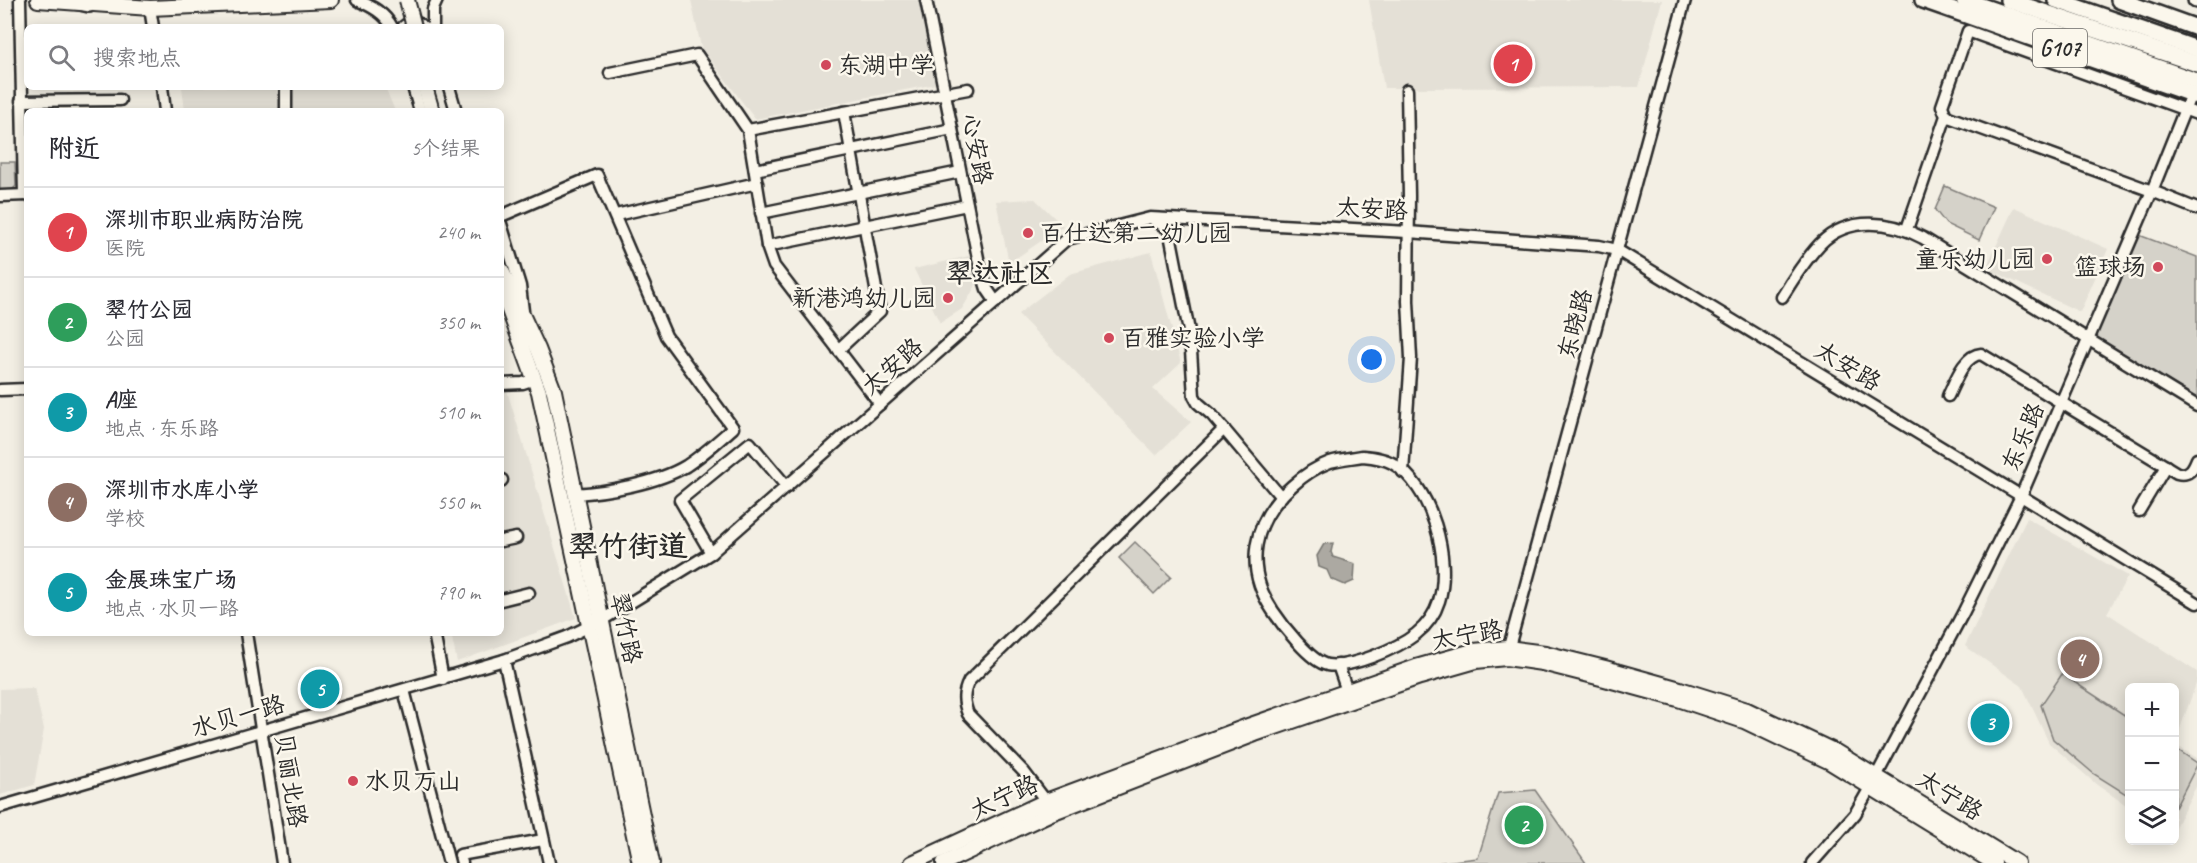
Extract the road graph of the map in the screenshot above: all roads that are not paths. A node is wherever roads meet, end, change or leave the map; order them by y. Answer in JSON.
{"nodes":[{"id":1,"x":20,"y":0,"type":"edge"},
{"id":2,"x":38,"y":0,"type":"edge"},
{"id":3,"x":72,"y":0,"type":"edge"},
{"id":4,"x":331,"y":0,"type":"edge"},
{"id":5,"x":357,"y":0,"type":"edge"},
{"id":6,"x":400,"y":0,"type":"edge"},
{"id":7,"x":407,"y":0,"type":"edge"},
{"id":8,"x":437,"y":0,"type":"edge"},
{"id":9,"x":926,"y":0,"type":"edge"},
{"id":10,"x":1684,"y":0,"type":"edge"},
{"id":11,"x":1923,"y":0,"type":"edge"},
{"id":12,"x":1964,"y":0,"type":"edge"},
{"id":13,"x":2008,"y":0,"type":"edge"},
{"id":14,"x":2056,"y":0,"type":"edge"},
{"id":15,"x":2119,"y":0,"type":"edge"},
{"id":16,"x":89,"y":4,"type":"junction"},
{"id":17,"x":150,"y":8,"type":"junction"},
{"id":18,"x":2169,"y":17,"type":"junction"},
{"id":19,"x":2197,"y":23,"type":"edge"},
{"id":20,"x":153,"y":24,"type":"edge"},
{"id":21,"x":390,"y":24,"type":"edge"},
{"id":22,"x":404,"y":24,"type":"edge"},
{"id":23,"x":413,"y":24,"type":"edge"},
{"id":24,"x":433,"y":24,"type":"edge"},
{"id":25,"x":2197,"y":28,"type":"edge"},
{"id":26,"x":2197,"y":49,"type":"edge"},
{"id":27,"x":2197,"y":64,"type":"edge"},
{"id":28,"x":610,"y":73,"type":"dead end"},
{"id":29,"x":968,"y":88,"type":"dead end"},
{"id":30,"x":162,"y":90,"type":"edge"},
{"id":31,"x":286,"y":90,"type":"edge"},
{"id":32,"x":414,"y":90,"type":"edge"},
{"id":33,"x":426,"y":90,"type":"edge"},
{"id":34,"x":432,"y":90,"type":"edge"},
{"id":35,"x":450,"y":90,"type":"edge"},
{"id":36,"x":1407,"y":90,"type":"dead end"},
{"id":37,"x":2195,"y":91,"type":"edge"},
{"id":38,"x":944,"y":93,"type":"junction"},
{"id":39,"x":120,"y":100,"type":"dead end"},
{"id":40,"x":21,"y":101,"type":"junction"},
{"id":41,"x":165,"y":108,"type":"edge"},
{"id":42,"x":286,"y":108,"type":"edge"},
{"id":43,"x":419,"y":108,"type":"edge"},
{"id":44,"x":431,"y":108,"type":"edge"},
{"id":45,"x":437,"y":108,"type":"edge"},
{"id":46,"x":455,"y":108,"type":"edge"},
{"id":47,"x":2184,"y":110,"type":"junction"},
{"id":48,"x":843,"y":112,"type":"junction"},
{"id":49,"x":2197,"y":114,"type":"edge"},
{"id":50,"x":1946,"y":116,"type":"junction"},
{"id":51,"x":748,"y":129,"type":"junction"},
{"id":52,"x":952,"y":129,"type":"junction"},
{"id":53,"x":850,"y":150,"type":"junction"},
{"id":54,"x":754,"y":170,"type":"junction"},
{"id":55,"x":24,"y":172,"type":"edge"},
{"id":56,"x":960,"y":172,"type":"junction"},
{"id":57,"x":757,"y":183,"type":"junction"},
{"id":58,"x":2152,"y":190,"type":"junction"},
{"id":59,"x":858,"y":193,"type":"junction"},
{"id":60,"x":24,"y":195,"type":"edge"},
{"id":61,"x":0,"y":196,"type":"edge"},
{"id":62,"x":967,"y":205,"type":"junction"},
{"id":63,"x":2197,"y":209,"type":"edge"},
{"id":64,"x":761,"y":213,"type":"junction"},
{"id":65,"x":504,"y":215,"type":"edge"},
{"id":66,"x":616,"y":215,"type":"junction"},
{"id":67,"x":1150,"y":218,"type":"junction"},
{"id":68,"x":865,"y":226,"type":"junction"},
{"id":69,"x":1907,"y":230,"type":"junction"},
{"id":70,"x":1408,"y":232,"type":"junction"},
{"id":71,"x":504,"y":234,"type":"edge"},
{"id":72,"x":767,"y":246,"type":"junction"},
{"id":73,"x":1617,"y":250,"type":"junction"},
{"id":74,"x":504,"y":278,"type":"edge"},
{"id":75,"x":504,"y":295,"type":"edge"},
{"id":76,"x":1782,"y":297,"type":"dead end"},
{"id":77,"x":996,"y":302,"type":"junction"},
{"id":78,"x":504,"y":307,"type":"edge"},
{"id":79,"x":520,"y":324,"type":"junction"},
{"id":80,"x":2087,"y":339,"type":"junction"},
{"id":81,"x":837,"y":350,"type":"junction"},
{"id":82,"x":535,"y":379,"type":"junction"},
{"id":83,"x":504,"y":384,"type":"edge"},
{"id":84,"x":24,"y":389,"type":"edge"},
{"id":85,"x":0,"y":390,"type":"edge"},
{"id":86,"x":1948,"y":396,"type":"dead end"},
{"id":87,"x":2060,"y":402,"type":"junction"},
{"id":88,"x":880,"y":404,"type":"junction"},
{"id":89,"x":2197,"y":406,"type":"edge"},
{"id":90,"x":1224,"y":429,"type":"junction"},
{"id":91,"x":2197,"y":459,"type":"edge"},
{"id":92,"x":2166,"y":466,"type":"junction"},
{"id":93,"x":1403,"y":472,"type":"junction"},
{"id":94,"x":787,"y":487,"type":"junction"},
{"id":95,"x":575,"y":494,"type":"junction"},
{"id":96,"x":2021,"y":496,"type":"junction"},
{"id":97,"x":1281,"y":497,"type":"junction"},
{"id":98,"x":2139,"y":511,"type":"dead end"},
{"id":99,"x":516,"y":538,"type":"dead end"},
{"id":100,"x":504,"y":540,"type":"edge"},
{"id":101,"x":711,"y":553,"type":"junction"},
{"id":102,"x":529,"y":593,"type":"dead end"},
{"id":103,"x":504,"y":599,"type":"edge"},
{"id":104,"x":2197,"y":603,"type":"edge"},
{"id":105,"x":602,"y":620,"type":"junction"},
{"id":106,"x":588,"y":627,"type":"junction"},
{"id":107,"x":246,"y":636,"type":"edge"},
{"id":108,"x":435,"y":636,"type":"edge"},
{"id":109,"x":440,"y":636,"type":"edge"},
{"id":110,"x":1507,"y":653,"type":"junction"},
{"id":111,"x":504,"y":660,"type":"junction"},
{"id":112,"x":1338,"y":665,"type":"junction"},
{"id":113,"x":446,"y":678,"type":"junction"},
{"id":114,"x":404,"y":690,"type":"junction"},
{"id":115,"x":1347,"y":691,"type":"junction"},
{"id":116,"x":262,"y":731,"type":"junction"},
{"id":117,"x":1874,"y":781,"type":"junction"},
{"id":118,"x":1046,"y":801,"type":"junction"},
{"id":119,"x":0,"y":807,"type":"edge"},
{"id":120,"x":543,"y":840,"type":"junction"},
{"id":121,"x":282,"y":863,"type":"edge"},
{"id":122,"x":449,"y":863,"type":"edge"},
{"id":123,"x":462,"y":863,"type":"edge"},
{"id":124,"x":549,"y":863,"type":"edge"},
{"id":125,"x":640,"y":863,"type":"edge"},
{"id":126,"x":652,"y":863,"type":"edge"},
{"id":127,"x":912,"y":863,"type":"edge"},
{"id":128,"x":944,"y":863,"type":"edge"},
{"id":129,"x":1812,"y":863,"type":"edge"},
{"id":130,"x":1994,"y":863,"type":"edge"},
{"id":131,"x":2017,"y":863,"type":"edge"}],
"edges":[{"from":1,"to":40,"type":"street"},
{"from":2,"to":16,"type":"main road"},
{"from":3,"to":16,"type":"highway"},
{"from":4,"to":17,"type":"main road"},
{"from":5,"to":21,"type":"street"},
{"from":6,"to":22,"type":"main road"},
{"from":7,"to":23,"type":"main road","bridge":true},
{"from":8,"to":24,"type":"street"},
{"from":9,"to":38,"type":"street","name":"心安路"},
{"from":10,"to":73,"type":"street","name":"东晓路"},
{"from":11,"to":37,"type":"highway","number":"G107"},
{"from":12,"to":37,"type":"highway"},
{"from":13,"to":27,"type":"highway"},
{"from":14,"to":26,"type":"highway"},
{"from":15,"to":18,"type":"highway"},
{"from":16,"to":17,"type":"main road"},
{"from":17,"to":20,"type":"street"},
{"from":18,"to":19,"type":"highway"},
{"from":18,"to":25,"type":"highway"},
{"from":28,"to":51,"type":"street"},
{"from":29,"to":38,"type":"street"},
{"from":30,"to":41,"type":"street"},
{"from":31,"to":42,"type":"street"},
{"from":32,"to":43,"type":"street"},
{"from":33,"to":44,"type":"main road"},
{"from":34,"to":45,"type":"main road"},
{"from":35,"to":46,"type":"street"},
{"from":36,"to":70,"type":"street"},
{"from":37,"to":47,"type":"street","name":"东乐路"},
{"from":38,"to":48,"type":"street"},
{"from":38,"to":52,"type":"street","name":"心安路"},
{"from":39,"to":40,"type":"street"},
{"from":40,"to":55,"type":"street"},
{"from":47,"to":49,"type":"street"},
{"from":47,"to":50,"type":"street"},
{"from":47,"to":58,"type":"street","name":"东乐路"},
{"from":48,"to":51,"type":"street"},
{"from":48,"to":53,"type":"street"},
{"from":50,"to":58,"type":"street"},
{"from":50,"to":69,"type":"street"},
{"from":51,"to":54,"type":"street"},
{"from":52,"to":53,"type":"street"},
{"from":52,"to":56,"type":"street","name":"心安路"},
{"from":53,"to":54,"type":"street"},
{"from":53,"to":59,"type":"street"},
{"from":54,"to":57,"type":"street"},
{"from":56,"to":59,"type":"street"},
{"from":56,"to":62,"type":"street","name":"心安路"},
{"from":57,"to":64,"type":"street"},
{"from":57,"to":66,"type":"street"},
{"from":58,"to":63,"type":"street"},
{"from":58,"to":80,"type":"street","name":"东乐路"},
{"from":59,"to":64,"type":"street"},
{"from":59,"to":68,"type":"street"},
{"from":60,"to":61,"type":"street"},
{"from":62,"to":68,"type":"street"},
{"from":62,"to":77,"type":"street","name":"心安路"},
{"from":64,"to":72,"type":"street"},
{"from":65,"to":66,"type":"street"},
{"from":66,"to":95,"type":"street"},
{"from":67,"to":70,"type":"street","name":"太安路"},
{"from":67,"to":77,"type":"street","name":"太安路"},
{"from":67,"to":90,"type":"street"},
{"from":68,"to":72,"type":"street"},
{"from":68,"to":81,"type":"street"},
{"from":69,"to":76,"type":"street"},
{"from":69,"to":80,"type":"street"},
{"from":70,"to":73,"type":"street","name":"太安路"},
{"from":70,"to":93,"type":"street"},
{"from":71,"to":79,"type":"street"},
{"from":72,"to":81,"type":"street"},
{"from":73,"to":96,"type":"street","name":"太安路"},
{"from":73,"to":110,"type":"street","name":"东晓路"},
{"from":74,"to":79,"type":"main road","name":"翠竹路"},
{"from":75,"to":79,"type":"main road","name":"翠竹路"},
{"from":77,"to":88,"type":"street","name":"太安路"},
{"from":78,"to":79,"type":"street"},
{"from":79,"to":82,"type":"main road","name":"翠竹路"},
{"from":79,"to":95,"type":"main road","name":"翠竹路"},
{"from":80,"to":87,"type":"street","name":"东乐路"},
{"from":80,"to":89,"type":"street"},
{"from":81,"to":88,"type":"street"},
{"from":82,"to":83,"type":"street"},
{"from":82,"to":106,"type":"main road","name":"翠竹路"},
{"from":84,"to":85,"type":"street"},
{"from":86,"to":87,"type":"street"},
{"from":87,"to":92,"type":"street"},
{"from":87,"to":96,"type":"street","name":"东乐路"},
{"from":88,"to":94,"type":"street","name":"太安路"},
{"from":90,"to":97,"type":"street"},
{"from":90,"to":118,"type":"street"},
{"from":91,"to":92,"type":"street"},
{"from":92,"to":98,"type":"street"},
{"from":93,"to":97,"type":"street"},
{"from":93,"to":112,"type":"street"},
{"from":94,"to":101,"type":"street","name":"太安路"},
{"from":94,"to":101,"type":"street"},
{"from":95,"to":105,"type":"main road","name":"翠竹路"},
{"from":96,"to":104,"type":"street","name":"太安路"},
{"from":96,"to":117,"type":"street","name":"东乐路"},
{"from":97,"to":112,"type":"street"},
{"from":99,"to":100,"type":"street"},
{"from":101,"to":105,"type":"street","name":"太安路"},
{"from":102,"to":103,"type":"street"},
{"from":105,"to":106,"type":"street","name":"太安路"},
{"from":105,"to":126,"type":"main road","name":"翠竹路"},
{"from":106,"to":111,"type":"street","name":"水贝一路"},
{"from":106,"to":125,"type":"main road","name":"翠竹路"},
{"from":107,"to":116,"type":"street","name":"贝丽北路"},
{"from":108,"to":113,"type":"street"},
{"from":109,"to":113,"type":"street"},
{"from":110,"to":115,"type":"main road","name":"太宁路"},
{"from":110,"to":117,"type":"main road","name":"太宁路"},
{"from":110,"to":128,"type":"main road","name":"太宁路"},
{"from":111,"to":113,"type":"street","name":"水贝一路"},
{"from":111,"to":120,"type":"street"},
{"from":112,"to":115,"type":"street"},
{"from":113,"to":114,"type":"street","name":"水贝一路"},
{"from":114,"to":116,"type":"street","name":"水贝一路"},
{"from":114,"to":122,"type":"street"},
{"from":115,"to":118,"type":"main road","name":"太宁路"},
{"from":116,"to":119,"type":"street","name":"水贝一路"},
{"from":116,"to":121,"type":"street","name":"贝丽北路"},
{"from":117,"to":129,"type":"street","name":"东乐路"},
{"from":117,"to":130,"type":"main road","name":"太宁路"},
{"from":117,"to":131,"type":"main road","name":"太宁路"},
{"from":118,"to":127,"type":"main road","name":"太宁路"},
{"from":120,"to":123,"type":"street"},
{"from":120,"to":124,"type":"street"}]}
